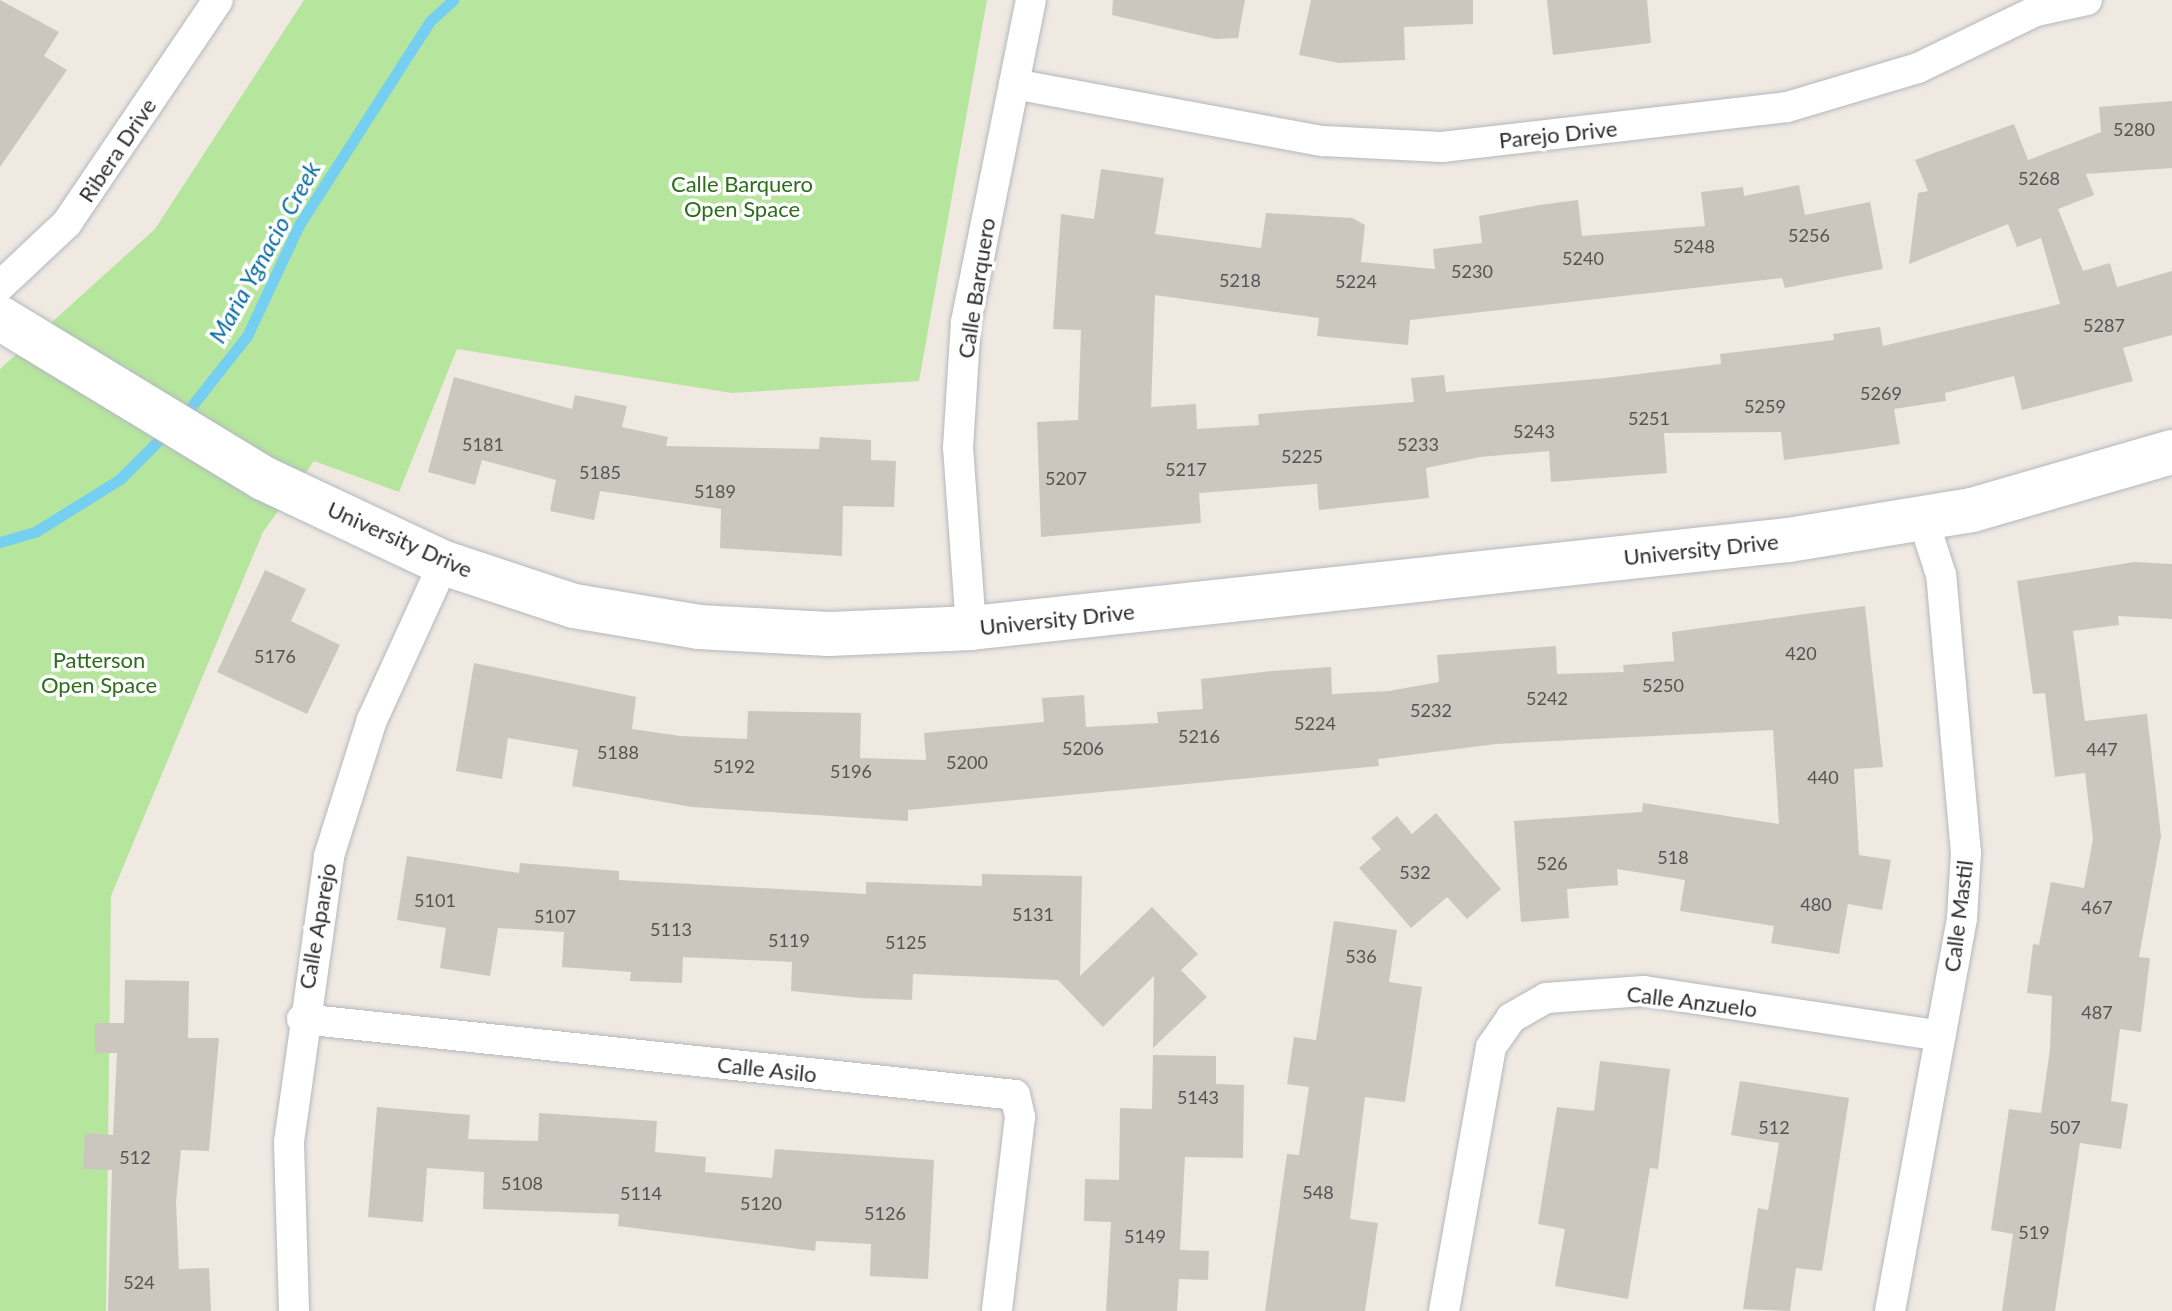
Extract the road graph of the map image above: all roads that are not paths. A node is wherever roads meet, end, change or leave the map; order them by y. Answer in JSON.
{"nodes":[{"id":1,"x":218,"y":0,"type":"edge"},
{"id":2,"x":1031,"y":0,"type":"edge"},
{"id":3,"x":2087,"y":0,"type":"edge"},
{"id":4,"x":1014,"y":84,"type":"junction"},
{"id":5,"x":0,"y":286,"type":"edge"},
{"id":6,"x":0,"y":318,"type":"edge"},
{"id":7,"x":2172,"y":452,"type":"edge"},
{"id":8,"x":1923,"y":519,"type":"junction"},
{"id":9,"x":444,"y":563,"type":"junction"},
{"id":10,"x":971,"y":628,"type":"junction"},
{"id":11,"x":302,"y":1019,"type":"junction"},
{"id":12,"x":1941,"y":1036,"type":"junction"},
{"id":13,"x":294,"y":1311,"type":"edge"},
{"id":14,"x":997,"y":1311,"type":"edge"},
{"id":15,"x":1444,"y":1311,"type":"edge"},
{"id":16,"x":1890,"y":1311,"type":"edge"}],
"edges":[{"from":1,"to":5,"type":"street","name":"Ribera Drive"},
{"from":2,"to":4,"type":"street","name":"Calle Barquero"},
{"from":3,"to":4,"type":"street","name":"Parejo Drive"},
{"from":4,"to":10,"type":"street","name":"Calle Barquero"},
{"from":6,"to":9,"type":"street","name":"University Drive"},
{"from":7,"to":8,"type":"street","name":"University Drive"},
{"from":8,"to":10,"type":"street","name":"University Drive"},
{"from":8,"to":12,"type":"street","name":"Calle Mastil"},
{"from":9,"to":10,"type":"street","name":"University Drive"},
{"from":9,"to":11,"type":"street","name":"Calle Aparejo"},
{"from":11,"to":13,"type":"street","name":"Calle Aparejo"},
{"from":11,"to":14,"type":"street","name":"Calle Asilo"},
{"from":12,"to":15,"type":"street","name":"Calle Anzuelo"},
{"from":12,"to":16,"type":"street","name":"Calle Mastil"}]}
